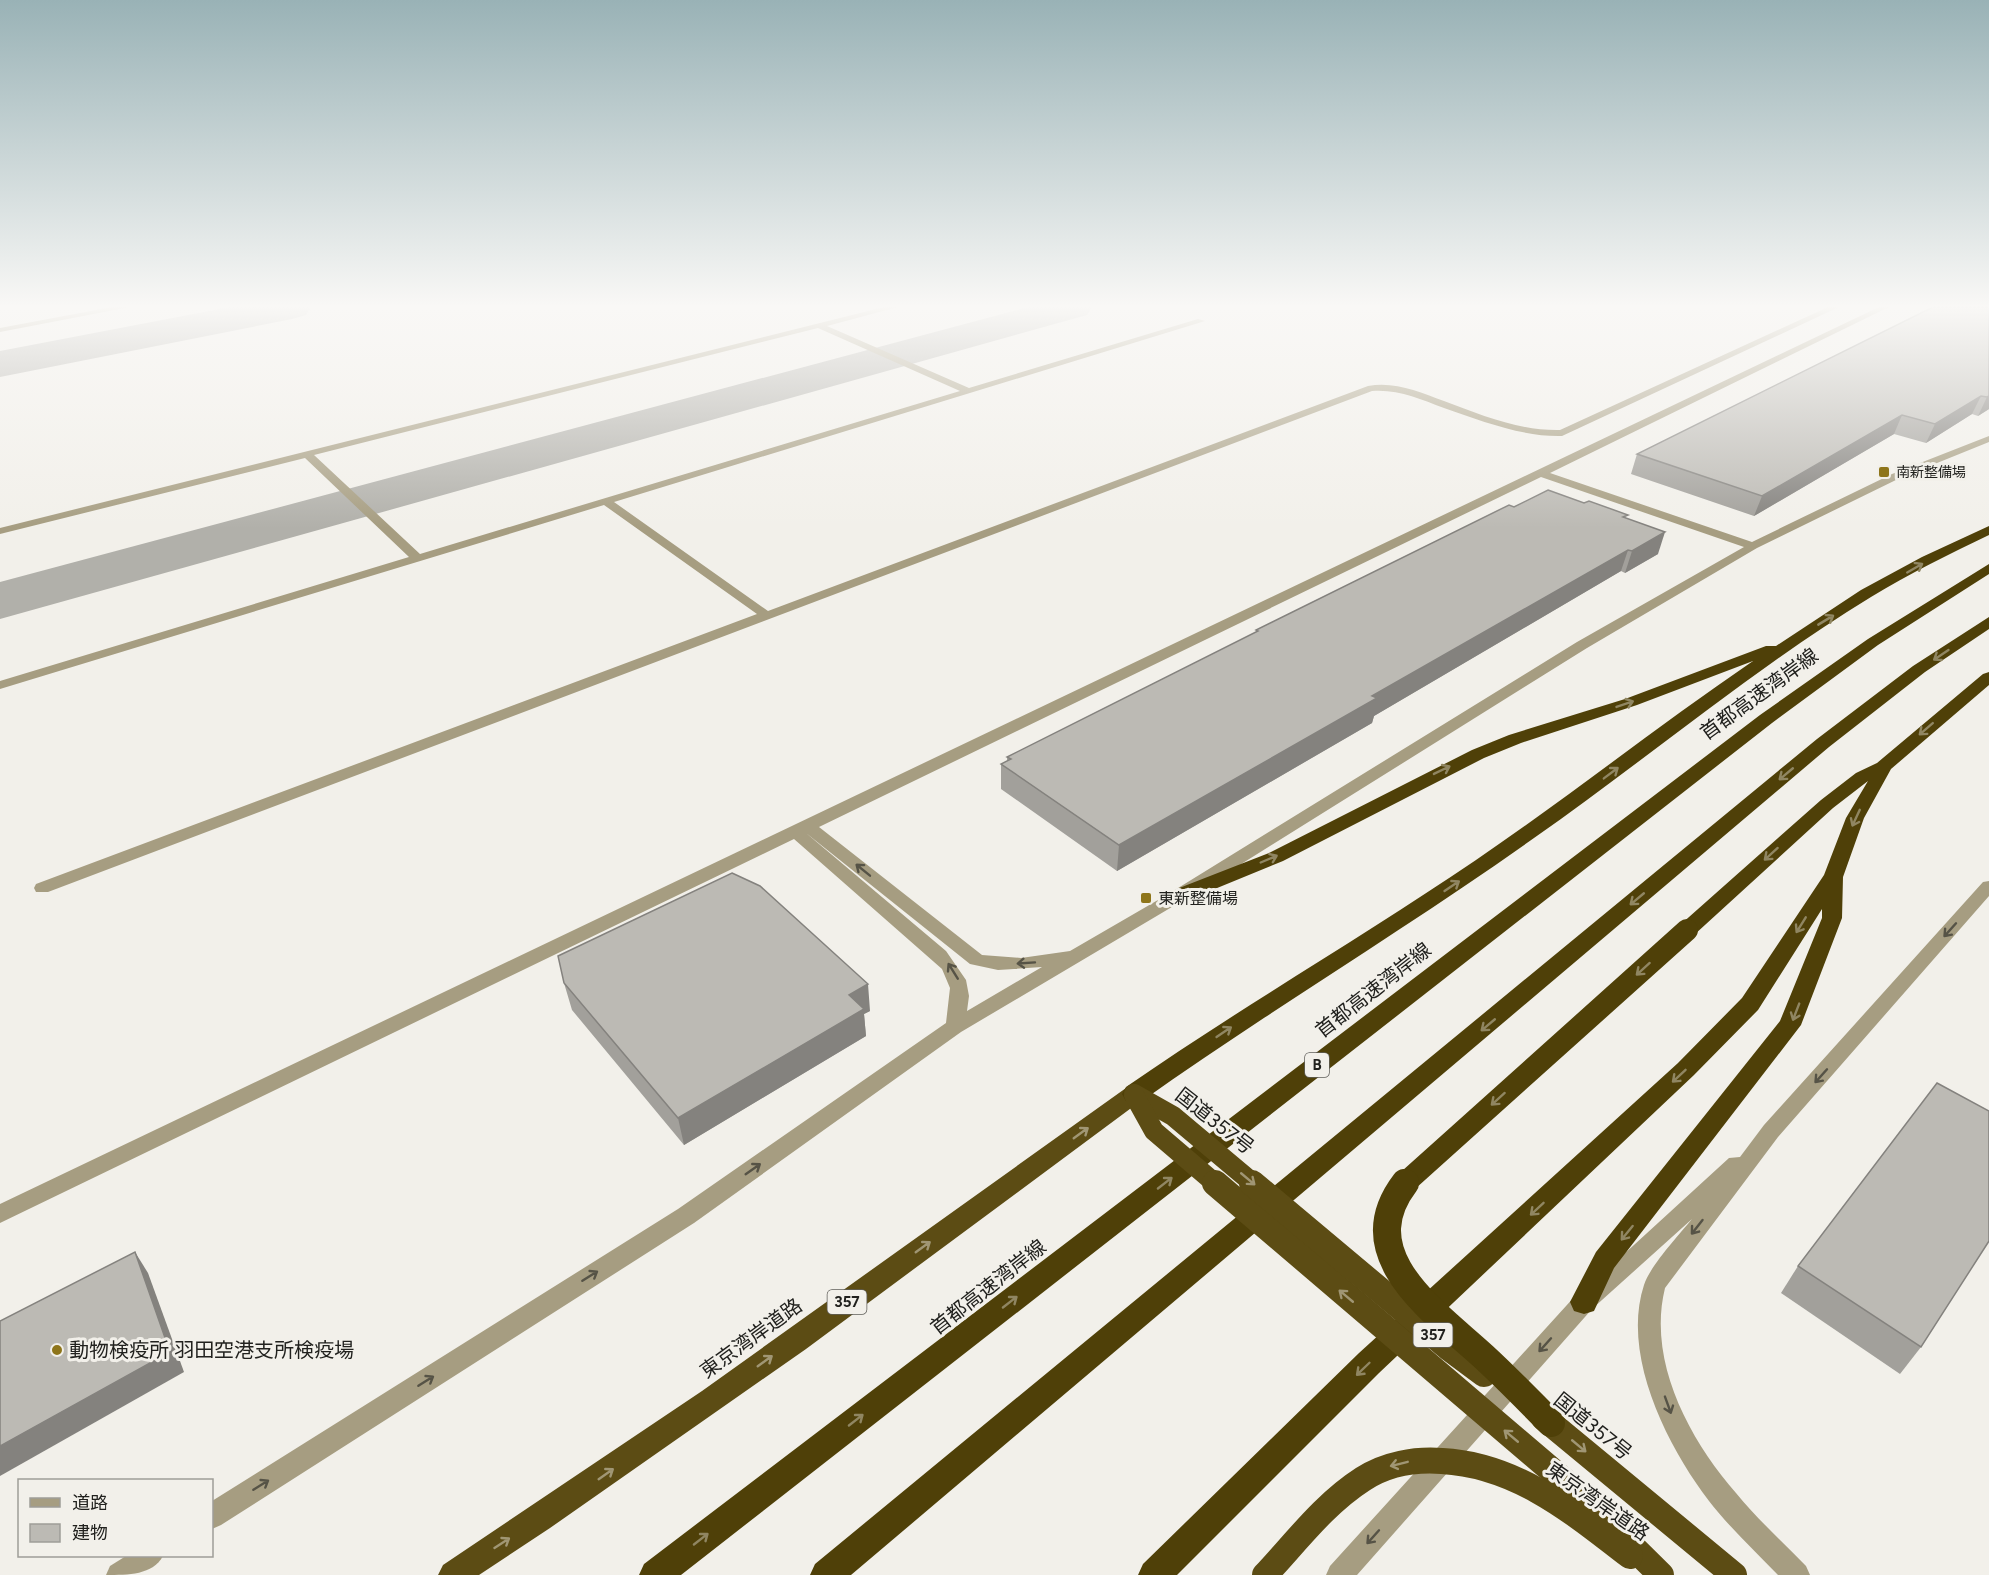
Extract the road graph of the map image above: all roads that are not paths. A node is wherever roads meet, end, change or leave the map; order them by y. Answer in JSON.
{"nodes":[{"id":1,"x":601,"y":380,"type":"edge"},
{"id":2,"x":944,"y":380,"type":"edge"},
{"id":3,"x":1003,"y":380,"type":"edge"},
{"id":4,"x":1672,"y":380,"type":"edge"},
{"id":5,"x":1733,"y":380,"type":"edge"},
{"id":6,"x":968,"y":391,"type":"junction"},
{"id":7,"x":1989,"y":439,"type":"edge"},
{"id":8,"x":307,"y":454,"type":"junction"},
{"id":9,"x":1541,"y":473,"type":"junction"},
{"id":10,"x":605,"y":501,"type":"junction"},
{"id":11,"x":1989,"y":530,"type":"edge"},
{"id":12,"x":0,"y":531,"type":"edge"},
{"id":13,"x":1753,"y":546,"type":"junction"},
{"id":14,"x":417,"y":558,"type":"junction"},
{"id":15,"x":1989,"y":568,"type":"edge"},
{"id":16,"x":766,"y":615,"type":"junction"},
{"id":17,"x":1989,"y":622,"type":"edge"},
{"id":18,"x":1788,"y":643,"type":"junction"},
{"id":19,"x":1989,"y":677,"type":"edge"},
{"id":20,"x":0,"y":685,"type":"edge"},
{"id":21,"x":1883,"y":767,"type":"junction"},
{"id":22,"x":800,"y":828,"type":"junction"},
{"id":23,"x":1834,"y":876,"type":"junction"},
{"id":24,"x":1989,"y":886,"type":"edge"},
{"id":25,"x":42,"y":888,"type":"dead end"},
{"id":26,"x":1176,"y":897,"type":"junction"},
{"id":27,"x":1083,"y":951,"type":"junction"},
{"id":28,"x":954,"y":1027,"type":"junction"},
{"id":29,"x":1134,"y":1094,"type":"junction"},
{"id":30,"x":1772,"y":1131,"type":"junction"},
{"id":31,"x":0,"y":1214,"type":"edge"},
{"id":32,"x":1584,"y":1302,"type":"junction"},
{"id":33,"x":1551,"y":1423,"type":"junction"},
{"id":34,"x":213,"y":1515,"type":"edge"},
{"id":35,"x":148,"y":1557,"type":"edge"},
{"id":36,"x":119,"y":1575,"type":"edge"},
{"id":37,"x":453,"y":1575,"type":"edge"},
{"id":38,"x":655,"y":1575,"type":"edge"},
{"id":39,"x":826,"y":1575,"type":"edge"},
{"id":40,"x":1154,"y":1575,"type":"edge"},
{"id":41,"x":1265,"y":1575,"type":"edge"},
{"id":42,"x":1339,"y":1575,"type":"edge"},
{"id":43,"x":1654,"y":1575,"type":"edge"},
{"id":44,"x":1661,"y":1575,"type":"edge"},
{"id":45,"x":1734,"y":1575,"type":"edge"},
{"id":46,"x":1797,"y":1575,"type":"edge"}],
"edges":[{"from":1,"to":8,"type":"street"},
{"from":2,"to":6,"type":"street"},
{"from":3,"to":6,"type":"street"},
{"from":4,"to":16,"type":"street"},
{"from":5,"to":9,"type":"street"},
{"from":6,"to":10,"type":"street"},
{"from":7,"to":13,"type":"street"},
{"from":8,"to":12,"type":"street"},
{"from":8,"to":14,"type":"street"},
{"from":9,"to":13,"type":"street"},
{"from":9,"to":22,"type":"street"},
{"from":10,"to":14,"type":"street"},
{"from":10,"to":16,"type":"street"},
{"from":18,"to":11,"type":"highway","one_way":true},
{"from":13,"to":26,"type":"street"},
{"from":14,"to":20,"type":"street"},
{"from":38,"to":15,"type":"highway","name":"首都高速湾岸線","number":"B","one_way":true},
{"from":16,"to":25,"type":"street"},
{"from":17,"to":39,"type":"highway","one_way":true},
{"from":26,"to":18,"type":"highway","one_way":true},
{"from":29,"to":18,"type":"highway","one_way":true},
{"from":19,"to":21,"type":"highway","one_way":true},
{"from":21,"to":23,"type":"highway","one_way":true},
{"from":21,"to":33,"type":"highway","one_way":true,"bridge":true},
{"from":27,"to":22,"type":"street","one_way":true},
{"from":28,"to":22,"type":"street","one_way":true},
{"from":22,"to":31,"type":"street"},
{"from":23,"to":32,"type":"highway","one_way":true},
{"from":23,"to":40,"type":"highway","one_way":true},
{"from":24,"to":30,"type":"street","one_way":true},
{"from":26,"to":27,"type":"street"},
{"from":27,"to":28,"type":"street"},
{"from":34,"to":28,"type":"street","one_way":true},
{"from":29,"to":33,"type":"highway","name":"国道357号","number":"357","one_way":true,"bridge":true},
{"from":37,"to":29,"type":"highway","name":"東京湾岸道路","number":"357","one_way":true},
{"from":44,"to":29,"type":"highway","number":"357","one_way":true,"bridge":true},
{"from":30,"to":32,"type":"street"},
{"from":30,"to":46,"type":"street","one_way":true},
{"from":32,"to":42,"type":"street","one_way":true},
{"from":33,"to":45,"type":"highway","name":"国道357号","number":"357","one_way":true,"bridge":true},
{"from":35,"to":36,"type":"street"},
{"from":43,"to":41,"type":"highway","name":"東京湾岸道路","one_way":true,"bridge":true}]}
